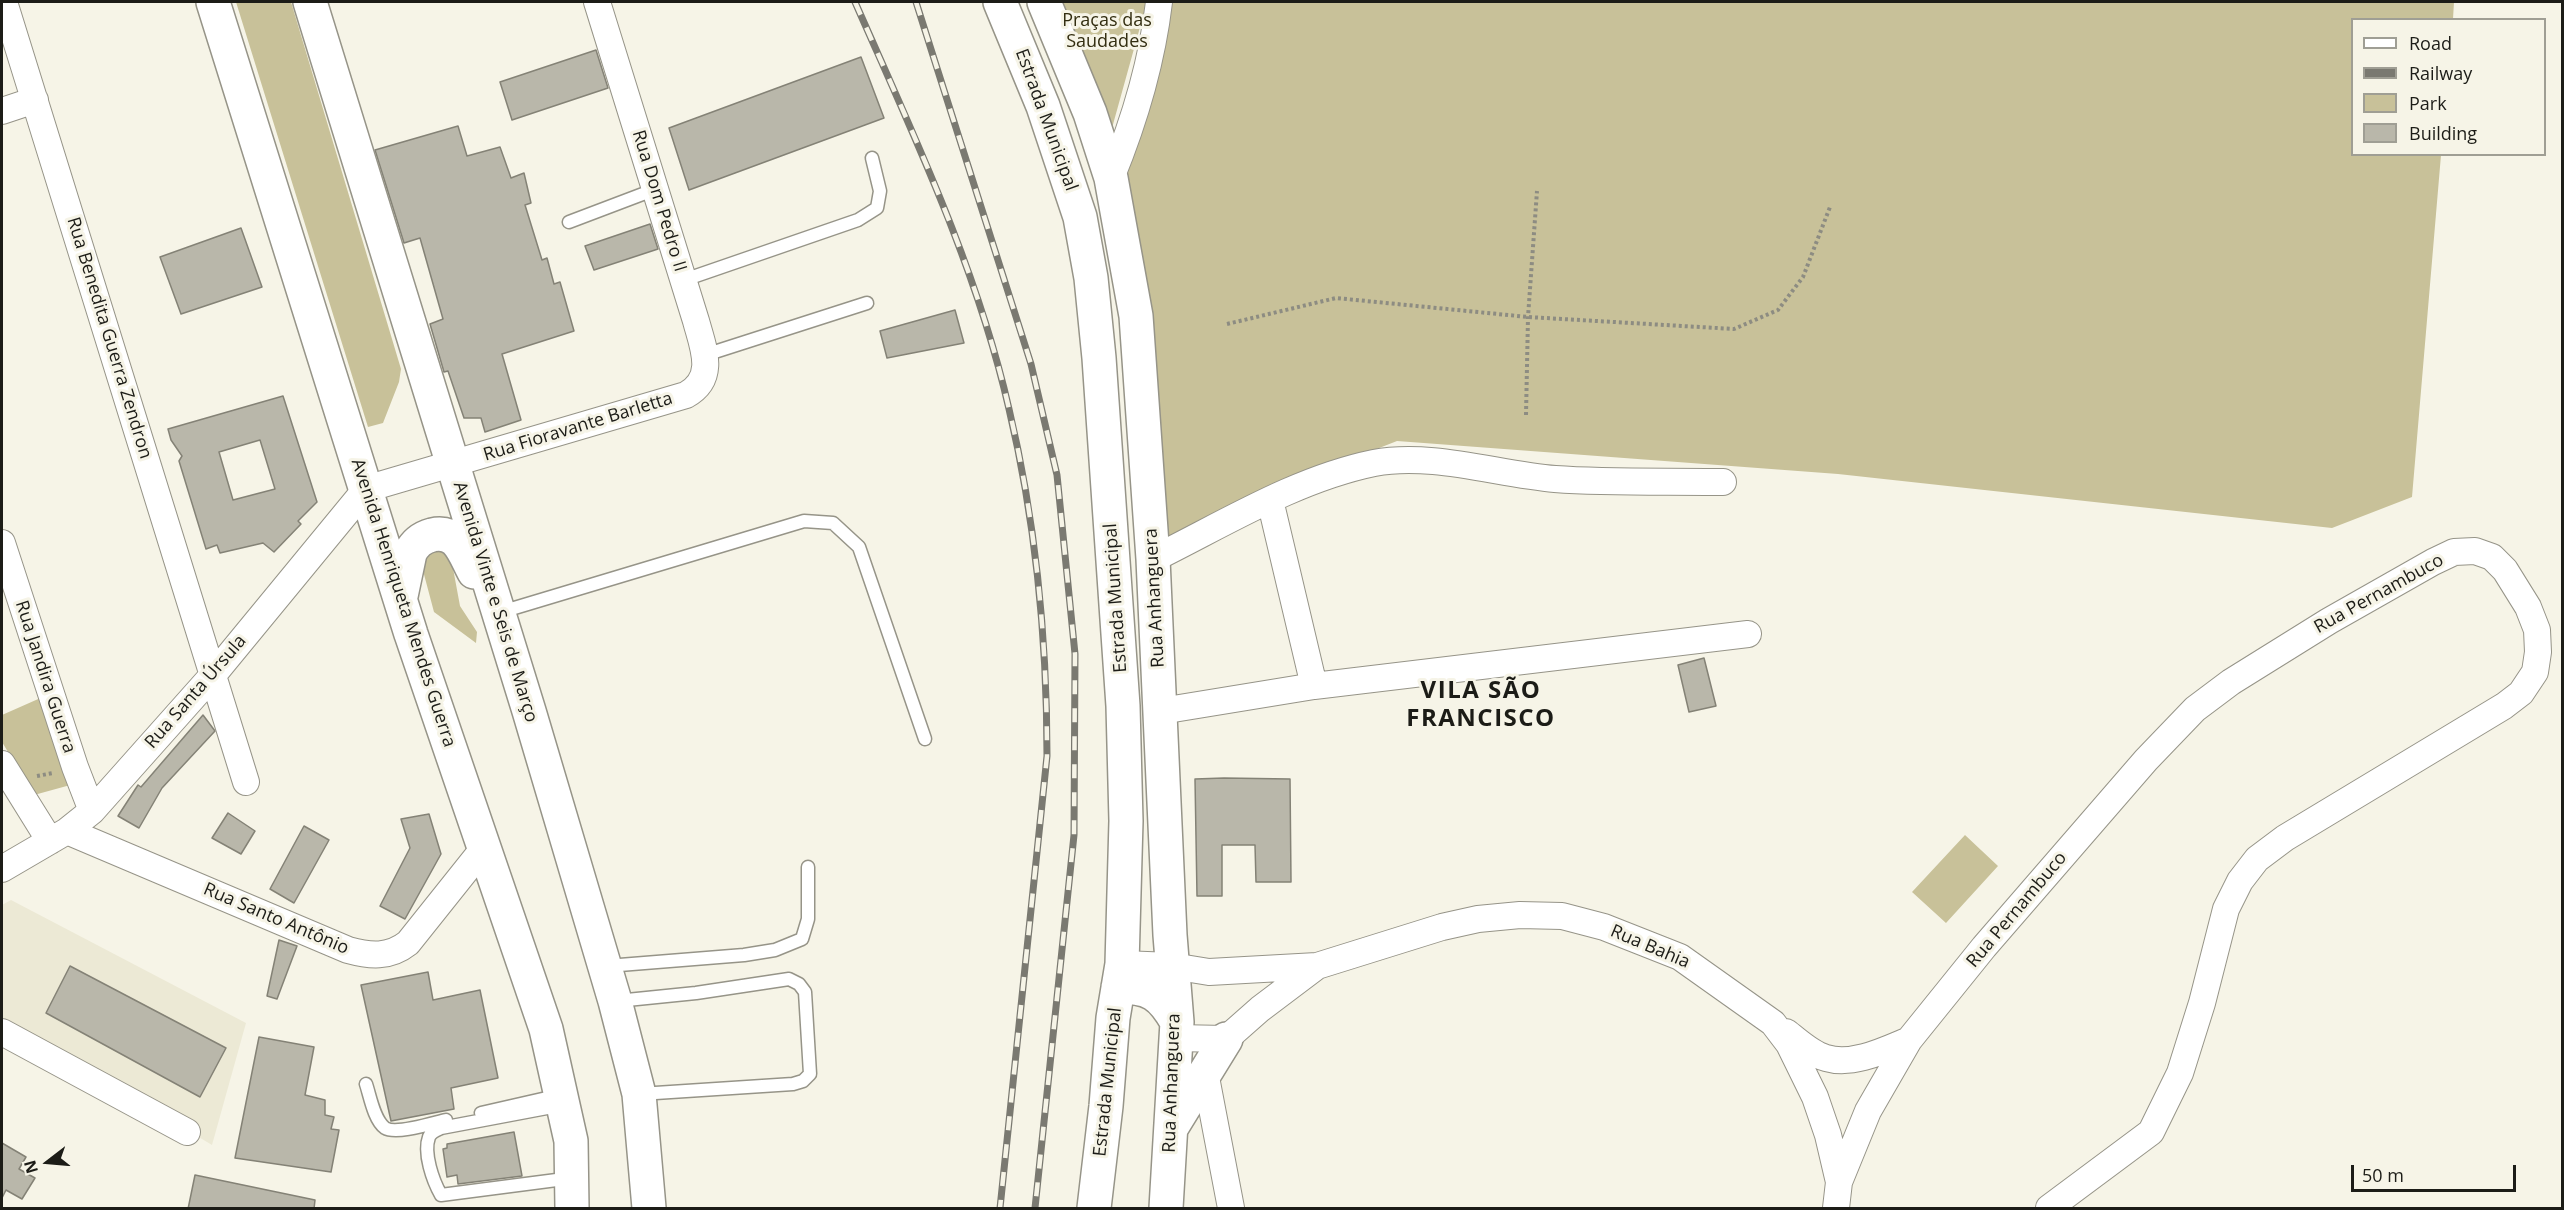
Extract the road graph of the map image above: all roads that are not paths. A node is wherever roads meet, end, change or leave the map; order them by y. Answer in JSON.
{"nodes":[{"id":1,"x":4,"y":2,"type":"edge"},
{"id":2,"x":213,"y":2,"type":"edge"},
{"id":3,"x":310,"y":2,"type":"edge"},
{"id":4,"x":597,"y":2,"type":"edge"},
{"id":5,"x":1000,"y":2,"type":"edge"},
{"id":6,"x":1044,"y":2,"type":"edge"},
{"id":7,"x":1159,"y":2,"type":"edge"},
{"id":8,"x":35,"y":100,"type":"junction"},
{"id":9,"x":2,"y":111,"type":"edge"},
{"id":10,"x":872,"y":158,"type":"dead end"},
{"id":11,"x":1111,"y":178,"type":"junction"},
{"id":12,"x":656,"y":189,"type":"junction"},
{"id":13,"x":569,"y":222,"type":"dead end"},
{"id":14,"x":684,"y":280,"type":"junction"},
{"id":15,"x":867,"y":303,"type":"dead end"},
{"id":16,"x":705,"y":355,"type":"junction"},
{"id":17,"x":686,"y":394,"type":"joint"},
{"id":18,"x":452,"y":465,"type":"junction"},
{"id":19,"x":1723,"y":482,"type":"dead end"},
{"id":20,"x":366,"y":489,"type":"junction"},
{"id":21,"x":1270,"y":500,"type":"junction"},
{"id":22,"x":2,"y":543,"type":"edge"},
{"id":23,"x":1153,"y":559,"type":"junction"},
{"id":24,"x":400,"y":600,"type":"junction"},
{"id":25,"x":498,"y":613,"type":"junction"},
{"id":26,"x":1748,"y":634,"type":"dead end"},
{"id":27,"x":213,"y":675,"type":"junction"},
{"id":28,"x":1314,"y":686,"type":"junction"},
{"id":29,"x":1161,"y":711,"type":"junction"},
{"id":30,"x":925,"y":739,"type":"dead end"},
{"id":31,"x":7,"y":773,"type":"edge"},
{"id":32,"x":246,"y":782,"type":"dead end"},
{"id":33,"x":92,"y":811,"type":"junction"},
{"id":34,"x":58,"y":836,"type":"junction"},
{"id":35,"x":483,"y":849,"type":"junction"},
{"id":36,"x":808,"y":867,"type":"dead end"},
{"id":37,"x":2,"y":869,"type":"edge"},
{"id":38,"x":605,"y":966,"type":"junction"},
{"id":39,"x":1172,"y":966,"type":"junction"},
{"id":40,"x":1317,"y":966,"type":"junction"},
{"id":41,"x":1120,"y":975,"type":"junction"},
{"id":42,"x":615,"y":1001,"type":"junction"},
{"id":43,"x":1773,"y":1023,"type":"junction"},
{"id":44,"x":1176,"y":1030,"type":"junction"},
{"id":45,"x":2,"y":1032,"type":"edge"},
{"id":46,"x":1226,"y":1040,"type":"junction"},
{"id":47,"x":1910,"y":1040,"type":"junction"},
{"id":48,"x":1205,"y":1072,"type":"junction"},
{"id":49,"x":366,"y":1084,"type":"dead end"},
{"id":50,"x":639,"y":1095,"type":"junction"},
{"id":51,"x":563,"y":1100,"type":"junction"},
{"id":52,"x":1106,"y":1106,"type":"junction"},
{"id":53,"x":1172,"y":1126,"type":"junction"},
{"id":54,"x":187,"y":1132,"type":"dead end"},
{"id":55,"x":1839,"y":1182,"type":"junction"},
{"id":56,"x":572,"y":1193,"type":"edge"},
{"id":57,"x":649,"y":1209,"type":"edge"},
{"id":58,"x":1094,"y":1209,"type":"edge"},
{"id":59,"x":1107,"y":1209,"type":"edge"},
{"id":60,"x":1166,"y":1209,"type":"edge"},
{"id":61,"x":1231,"y":1209,"type":"edge"},
{"id":62,"x":1836,"y":1209,"type":"edge"},
{"id":63,"x":2049,"y":1209,"type":"edge"}],
"edges":[{"from":1,"to":8,"type":"street","name":"Rua Benedita Guerra Zendron"},
{"from":2,"to":20,"type":"main road","name":"Avenida Henriqueta Mendes Guerra"},
{"from":3,"to":18,"type":"main road","name":"Avenida Vinte e Seis de Março"},
{"from":4,"to":12,"type":"street","name":"Rua Dom Pedro II"},
{"from":5,"to":41,"type":"main road","name":"Estrada Municipal"},
{"from":6,"to":11,"type":"main road","name":"Rua Anhanguera"},
{"from":7,"to":11,"type":"street"},
{"from":8,"to":9,"type":"street"},
{"from":8,"to":27,"type":"street","name":"Rua Benedita Guerra Zendron"},
{"from":10,"to":14,"type":"lane"},
{"from":11,"to":23,"type":"main road","name":"Rua Anhanguera"},
{"from":12,"to":13,"type":"lane"},
{"from":12,"to":14,"type":"street","name":"Rua Dom Pedro II"},
{"from":14,"to":16,"type":"street","name":"Rua Dom Pedro II"},
{"from":15,"to":16,"type":"lane"},
{"from":16,"to":17,"type":"street","name":"Rua Dom Pedro II"},
{"from":17,"to":18,"type":"street","name":"Rua Fioravante Barletta"},
{"from":18,"to":20,"type":"street","name":"Rua Fioravante Barletta"},
{"from":18,"to":25,"type":"main road","name":"Avenida Vinte e Seis de Março"},
{"from":19,"to":21,"type":"street"},
{"from":20,"to":24,"type":"main road","name":"Avenida Henriqueta Mendes Guerra"},
{"from":20,"to":27,"type":"street","name":"Rua Santa Úrsula"},
{"from":21,"to":23,"type":"street"},
{"from":21,"to":28,"type":"street"},
{"from":22,"to":33,"type":"street","name":"Rua Jandira Guerra"},
{"from":23,"to":29,"type":"main road","name":"Rua Anhanguera"},
{"from":24,"to":25,"type":"main road"},
{"from":24,"to":35,"type":"main road","name":"Avenida Henriqueta Mendes Guerra"},
{"from":25,"to":30,"type":"lane"},
{"from":25,"to":38,"type":"main road","name":"Avenida Vinte e Seis de Março"},
{"from":26,"to":28,"type":"street"},
{"from":27,"to":32,"type":"street","name":"Rua Benedita Guerra Zendron"},
{"from":27,"to":33,"type":"street","name":"Rua Santa Úrsula"},
{"from":28,"to":29,"type":"street"},
{"from":29,"to":39,"type":"main road","name":"Rua Anhanguera"},
{"from":31,"to":34,"type":"street"},
{"from":33,"to":34,"type":"street","name":"Rua Santa Úrsula"},
{"from":34,"to":35,"type":"street","name":"Rua Santo Antônio"},
{"from":34,"to":37,"type":"street","name":"Rua Santa Úrsula"},
{"from":35,"to":51,"type":"main road","name":"Avenida Henriqueta Mendes Guerra"},
{"from":36,"to":38,"type":"lane"},
{"from":38,"to":42,"type":"main road","name":"Avenida Vinte e Seis de Março"},
{"from":39,"to":40,"type":"street"},
{"from":39,"to":41,"type":"street"},
{"from":39,"to":44,"type":"main road","name":"Rua Anhanguera"},
{"from":40,"to":43,"type":"street","name":"Rua Bahia"},
{"from":40,"to":46,"type":"street"},
{"from":41,"to":44,"type":"main road"},
{"from":41,"to":52,"type":"main road","name":"Estrada Municipal"},
{"from":42,"to":50,"type":"main road","name":"Avenida Vinte e Seis de Março"},
{"from":42,"to":50,"type":"lane"},
{"from":43,"to":47,"type":"street"},
{"from":43,"to":55,"type":"street","name":"Rua Bahia"},
{"from":44,"to":46,"type":"street"},
{"from":44,"to":53,"type":"main road","name":"Rua Anhanguera"},
{"from":45,"to":54,"type":"street"},
{"from":46,"to":48,"type":"main road"},
{"from":47,"to":55,"type":"street","name":"Rua Pernambuco"},
{"from":47,"to":63,"type":"street","name":"Rua Pernambuco"},
{"from":48,"to":53,"type":"main road"},
{"from":48,"to":61,"type":"street"},
{"from":49,"to":51,"type":"lane"},
{"from":50,"to":57,"type":"main road","name":"Avenida Vinte e Seis de Março"},
{"from":51,"to":56,"type":"main road","name":"Avenida Henriqueta Mendes Guerra"},
{"from":51,"to":56,"type":"lane"},
{"from":52,"to":58,"type":"main road","name":"Estrada Municipal"},
{"from":52,"to":59,"type":"main road"},
{"from":53,"to":60,"type":"main road","name":"Rua Anhanguera"},
{"from":55,"to":62,"type":"street","name":"Rua Bahia"}]}
